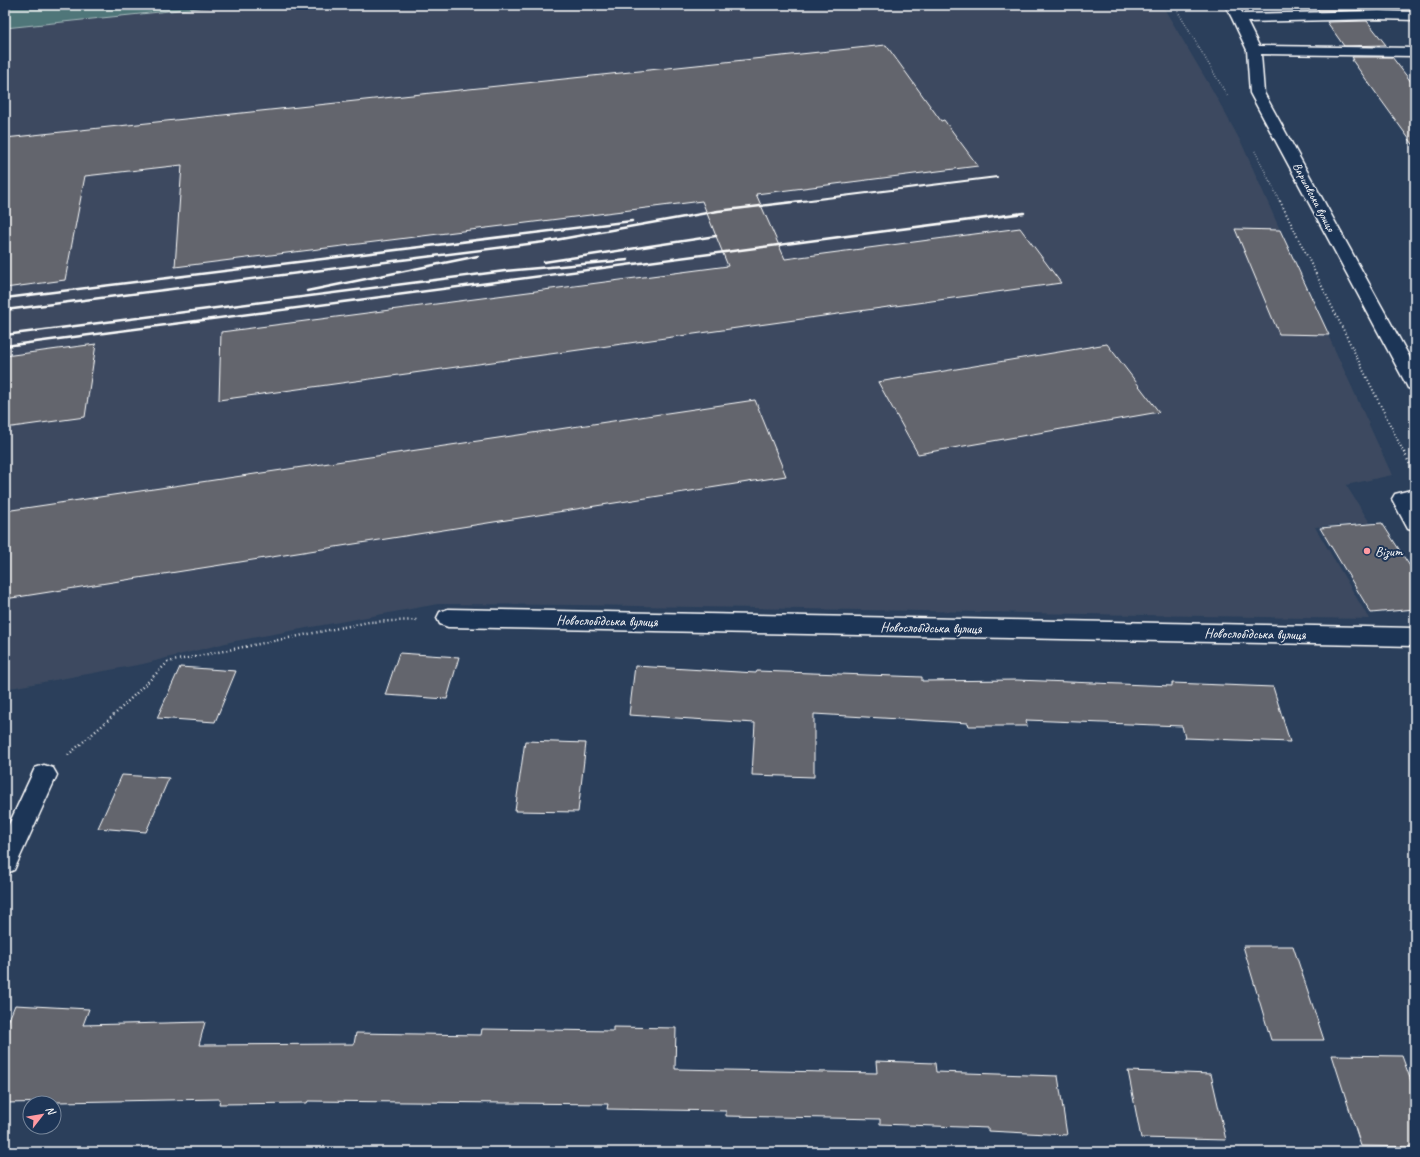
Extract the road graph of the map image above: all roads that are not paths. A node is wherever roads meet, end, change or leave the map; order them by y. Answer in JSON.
{"nodes":[{"id":1,"x":1231,"y":5,"type":"edge"},
{"id":2,"x":1415,"y":16,"type":"edge"},
{"id":3,"x":1240,"y":18,"type":"junction"},
{"id":4,"x":1254,"y":50,"type":"junction"},
{"id":5,"x":1415,"y":52,"type":"edge"},
{"id":6,"x":1415,"y":384,"type":"edge"},
{"id":7,"x":1415,"y":496,"type":"edge"},
{"id":8,"x":1415,"y":524,"type":"edge"},
{"id":9,"x":448,"y":618,"type":"road end"},
{"id":10,"x":1415,"y":637,"type":"edge"},
{"id":11,"x":44,"y":775,"type":"road end"},
{"id":12,"x":5,"y":862,"type":"edge"}],
"edges":[{"from":1,"to":3,"type":"street","name":"Варшавська вулиця"},
{"from":2,"to":3,"type":"street"},
{"from":3,"to":4,"type":"street","name":"Варшавська вулиця"},
{"from":4,"to":5,"type":"street"},
{"from":4,"to":6,"type":"street","name":"Варшавська вулиця"},
{"from":7,"to":8,"type":"street"},
{"from":9,"to":10,"type":"street","name":"Новослобідська вулиця"},
{"from":11,"to":12,"type":"street"}]}
